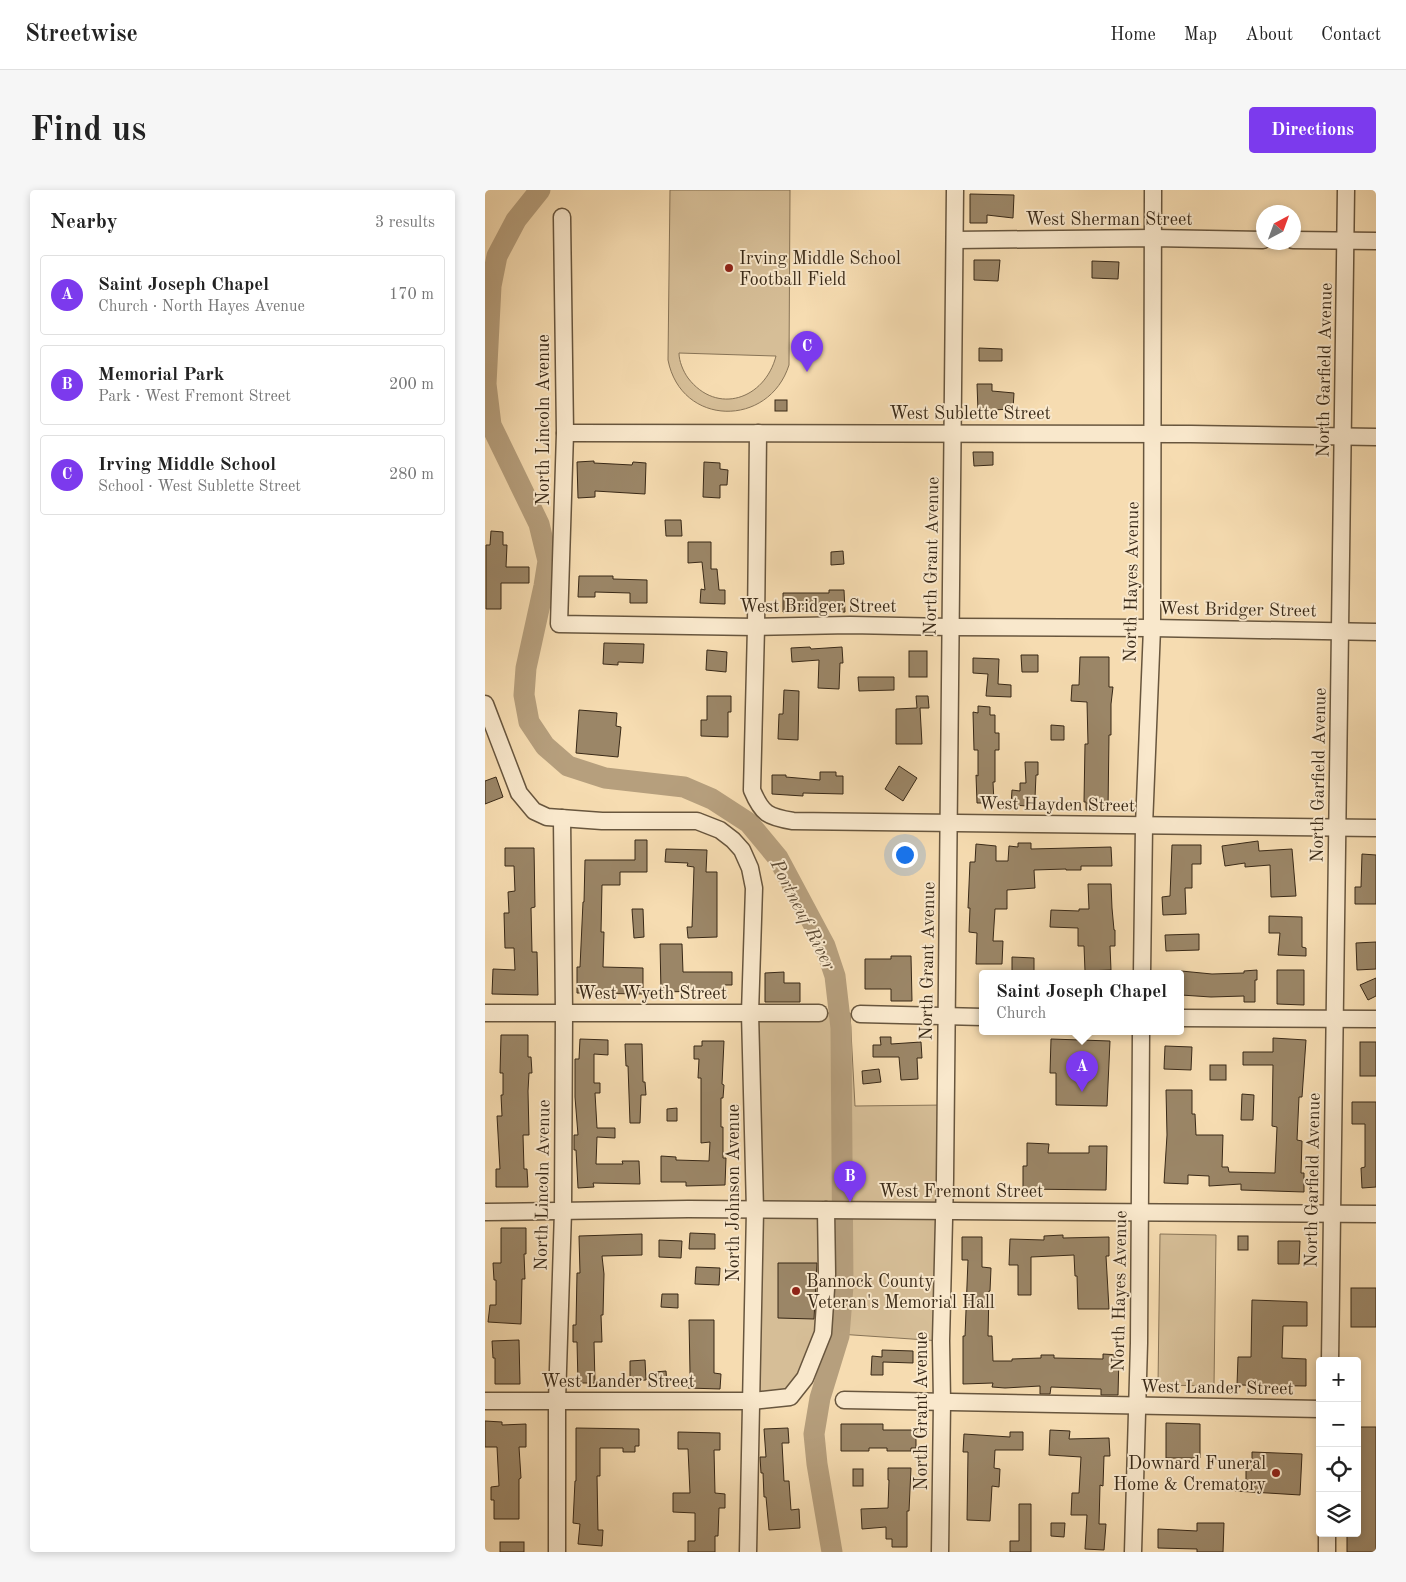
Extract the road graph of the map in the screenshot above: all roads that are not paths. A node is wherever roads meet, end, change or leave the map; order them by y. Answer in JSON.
{"nodes":[{"id":1,"x":955,"y":190,"type":"edge"},
{"id":2,"x":1153,"y":190,"type":"edge"},
{"id":3,"x":1346,"y":190,"type":"edge"},
{"id":4,"x":562,"y":217,"type":"dead end"},
{"id":5,"x":1153,"y":238,"type":"junction"},
{"id":6,"x":955,"y":240,"type":"junction"},
{"id":7,"x":1256,"y":240,"type":"edge"},
{"id":8,"x":1301,"y":240,"type":"edge"},
{"id":9,"x":1345,"y":241,"type":"junction"},
{"id":10,"x":1376,"y":241,"type":"edge"},
{"id":11,"x":565,"y":433,"type":"junction"},
{"id":12,"x":758,"y":433,"type":"junction"},
{"id":13,"x":953,"y":434,"type":"junction"},
{"id":14,"x":1151,"y":435,"type":"junction"},
{"id":15,"x":1376,"y":437,"type":"edge"},
{"id":16,"x":1343,"y":438,"type":"junction"},
{"id":17,"x":559,"y":624,"type":"joint"},
{"id":18,"x":756,"y":627,"type":"junction"},
{"id":19,"x":951,"y":627,"type":"junction"},
{"id":20,"x":1151,"y":628,"type":"junction"},
{"id":21,"x":1340,"y":631,"type":"junction"},
{"id":22,"x":1376,"y":632,"type":"edge"},
{"id":23,"x":485,"y":704,"type":"edge"},
{"id":24,"x":562,"y":818,"type":"junction"},
{"id":25,"x":948,"y":822,"type":"junction"},
{"id":26,"x":1144,"y":826,"type":"junction"},
{"id":27,"x":1337,"y":827,"type":"junction"},
{"id":28,"x":1376,"y":828,"type":"edge"},
{"id":29,"x":1142,"y":970,"type":"edge"},
{"id":30,"x":485,"y":1012,"type":"edge"},
{"id":31,"x":564,"y":1013,"type":"junction"},
{"id":32,"x":750,"y":1013,"type":"junction"},
{"id":33,"x":819,"y":1013,"type":"dead end"},
{"id":34,"x":860,"y":1014,"type":"dead end"},
{"id":35,"x":946,"y":1017,"type":"junction"},
{"id":36,"x":979,"y":1017,"type":"edge"},
{"id":37,"x":1184,"y":1018,"type":"edge"},
{"id":38,"x":1335,"y":1019,"type":"junction"},
{"id":39,"x":1376,"y":1019,"type":"edge"},
{"id":40,"x":1141,"y":1035,"type":"edge"},
{"id":41,"x":755,"y":1210,"type":"junction"},
{"id":42,"x":826,"y":1210,"type":"junction"},
{"id":43,"x":563,"y":1211,"type":"junction"},
{"id":44,"x":944,"y":1211,"type":"junction"},
{"id":45,"x":485,"y":1212,"type":"edge"},
{"id":46,"x":1141,"y":1212,"type":"junction"},
{"id":47,"x":1332,"y":1214,"type":"junction"},
{"id":48,"x":1376,"y":1214,"type":"edge"},
{"id":49,"x":1330,"y":1357,"type":"edge"},
{"id":50,"x":752,"y":1400,"type":"junction"},
{"id":51,"x":844,"y":1400,"type":"dead end"},
{"id":52,"x":485,"y":1401,"type":"edge"},
{"id":53,"x":557,"y":1401,"type":"junction"},
{"id":54,"x":942,"y":1402,"type":"junction"},
{"id":55,"x":1137,"y":1405,"type":"junction"},
{"id":56,"x":1316,"y":1409,"type":"edge"},
{"id":57,"x":1327,"y":1537,"type":"edge"},
{"id":58,"x":557,"y":1552,"type":"edge"},
{"id":59,"x":748,"y":1552,"type":"edge"},
{"id":60,"x":940,"y":1552,"type":"edge"},
{"id":61,"x":1133,"y":1552,"type":"edge"},
{"id":62,"x":1327,"y":1552,"type":"edge"}],
"edges":[{"from":1,"to":6,"type":"street","name":"North Grant Avenue"},
{"from":2,"to":5,"type":"street","name":"North Hayes Avenue"},
{"from":3,"to":9,"type":"street","name":"North Garfield Avenue"},
{"from":4,"to":11,"type":"street","name":"North Lincoln Avenue"},
{"from":5,"to":6,"type":"street","name":"West Sherman Street"},
{"from":5,"to":7,"type":"street","name":"West Sherman Street"},
{"from":5,"to":14,"type":"street","name":"North Hayes Avenue"},
{"from":6,"to":13,"type":"street","name":"North Grant Avenue"},
{"from":8,"to":9,"type":"street"},
{"from":9,"to":10,"type":"street"},
{"from":9,"to":16,"type":"street","name":"North Garfield Avenue"},
{"from":11,"to":12,"type":"street","name":"West Sublette Street"},
{"from":11,"to":17,"type":"street","name":"North Lincoln Avenue"},
{"from":12,"to":13,"type":"street","name":"West Sublette Street"},
{"from":12,"to":18,"type":"street"},
{"from":13,"to":14,"type":"street","name":"West Sublette Street"},
{"from":13,"to":19,"type":"street","name":"North Grant Avenue"},
{"from":14,"to":16,"type":"street","name":"West Sublette Street"},
{"from":14,"to":20,"type":"street","name":"North Hayes Avenue"},
{"from":15,"to":16,"type":"street","name":"West Sublette Street"},
{"from":16,"to":21,"type":"street","name":"North Garfield Avenue"},
{"from":17,"to":18,"type":"street","name":"West Bridger Street"},
{"from":18,"to":19,"type":"street","name":"West Bridger Street"},
{"from":18,"to":25,"type":"street","name":"West Hayden Street"},
{"from":19,"to":20,"type":"street","name":"West Bridger Street"},
{"from":19,"to":25,"type":"street","name":"North Grant Avenue"},
{"from":20,"to":21,"type":"street","name":"West Bridger Street"},
{"from":20,"to":26,"type":"street","name":"North Hayes Avenue"},
{"from":21,"to":22,"type":"street","name":"West Bridger Street"},
{"from":21,"to":27,"type":"street","name":"North Garfield Avenue"},
{"from":23,"to":24,"type":"street"},
{"from":24,"to":31,"type":"street","name":"North Lincoln Avenue"},
{"from":24,"to":32,"type":"street","name":"North Johnson Avenue"},
{"from":25,"to":26,"type":"street","name":"West Hayden Street"},
{"from":25,"to":35,"type":"street","name":"North Grant Avenue"},
{"from":26,"to":27,"type":"street","name":"West Hayden Street"},
{"from":26,"to":29,"type":"street","name":"North Hayes Avenue"},
{"from":27,"to":28,"type":"street","name":"West Hayden Street"},
{"from":27,"to":38,"type":"street","name":"North Garfield Avenue"},
{"from":30,"to":31,"type":"street","name":"West Wyeth Street"},
{"from":31,"to":32,"type":"street","name":"West Wyeth Street"},
{"from":31,"to":43,"type":"street","name":"North Lincoln Avenue"},
{"from":32,"to":33,"type":"street","name":"West Wyeth Street"},
{"from":32,"to":41,"type":"street","name":"North Johnson Avenue"},
{"from":34,"to":35,"type":"street"},
{"from":35,"to":36,"type":"street"},
{"from":35,"to":44,"type":"street","name":"North Grant Avenue"},
{"from":37,"to":38,"type":"street"},
{"from":38,"to":39,"type":"street"},
{"from":38,"to":47,"type":"street","name":"North Garfield Avenue"},
{"from":40,"to":46,"type":"street","name":"North Hayes Avenue"},
{"from":41,"to":42,"type":"street","name":"West Fremont Street"},
{"from":41,"to":43,"type":"street","name":"West Fremont Street"},
{"from":41,"to":50,"type":"street","name":"North Johnson Avenue"},
{"from":42,"to":44,"type":"street","name":"West Fremont Street"},
{"from":42,"to":50,"type":"street","name":"West Lander Street"},
{"from":43,"to":45,"type":"street","name":"West Fremont Street"},
{"from":43,"to":53,"type":"street","name":"North Lincoln Avenue"},
{"from":44,"to":46,"type":"street","name":"West Fremont Street"},
{"from":44,"to":54,"type":"street","name":"North Grant Avenue"},
{"from":46,"to":47,"type":"street","name":"West Fremont Street"},
{"from":46,"to":55,"type":"street","name":"North Hayes Avenue"},
{"from":47,"to":48,"type":"street","name":"West Fremont Street"},
{"from":47,"to":49,"type":"street","name":"North Garfield Avenue"},
{"from":50,"to":53,"type":"street","name":"West Lander Street"},
{"from":50,"to":59,"type":"street","name":"North Johnson Avenue"},
{"from":51,"to":54,"type":"street","name":"West Lander Street"},
{"from":52,"to":53,"type":"street","name":"West Lander Street"},
{"from":53,"to":58,"type":"street","name":"North Lincoln Avenue"},
{"from":54,"to":55,"type":"street","name":"West Lander Street"},
{"from":54,"to":60,"type":"street","name":"North Grant Avenue"},
{"from":55,"to":56,"type":"street","name":"West Lander Street"},
{"from":55,"to":61,"type":"street","name":"North Hayes Avenue"},
{"from":57,"to":62,"type":"street"}]}
